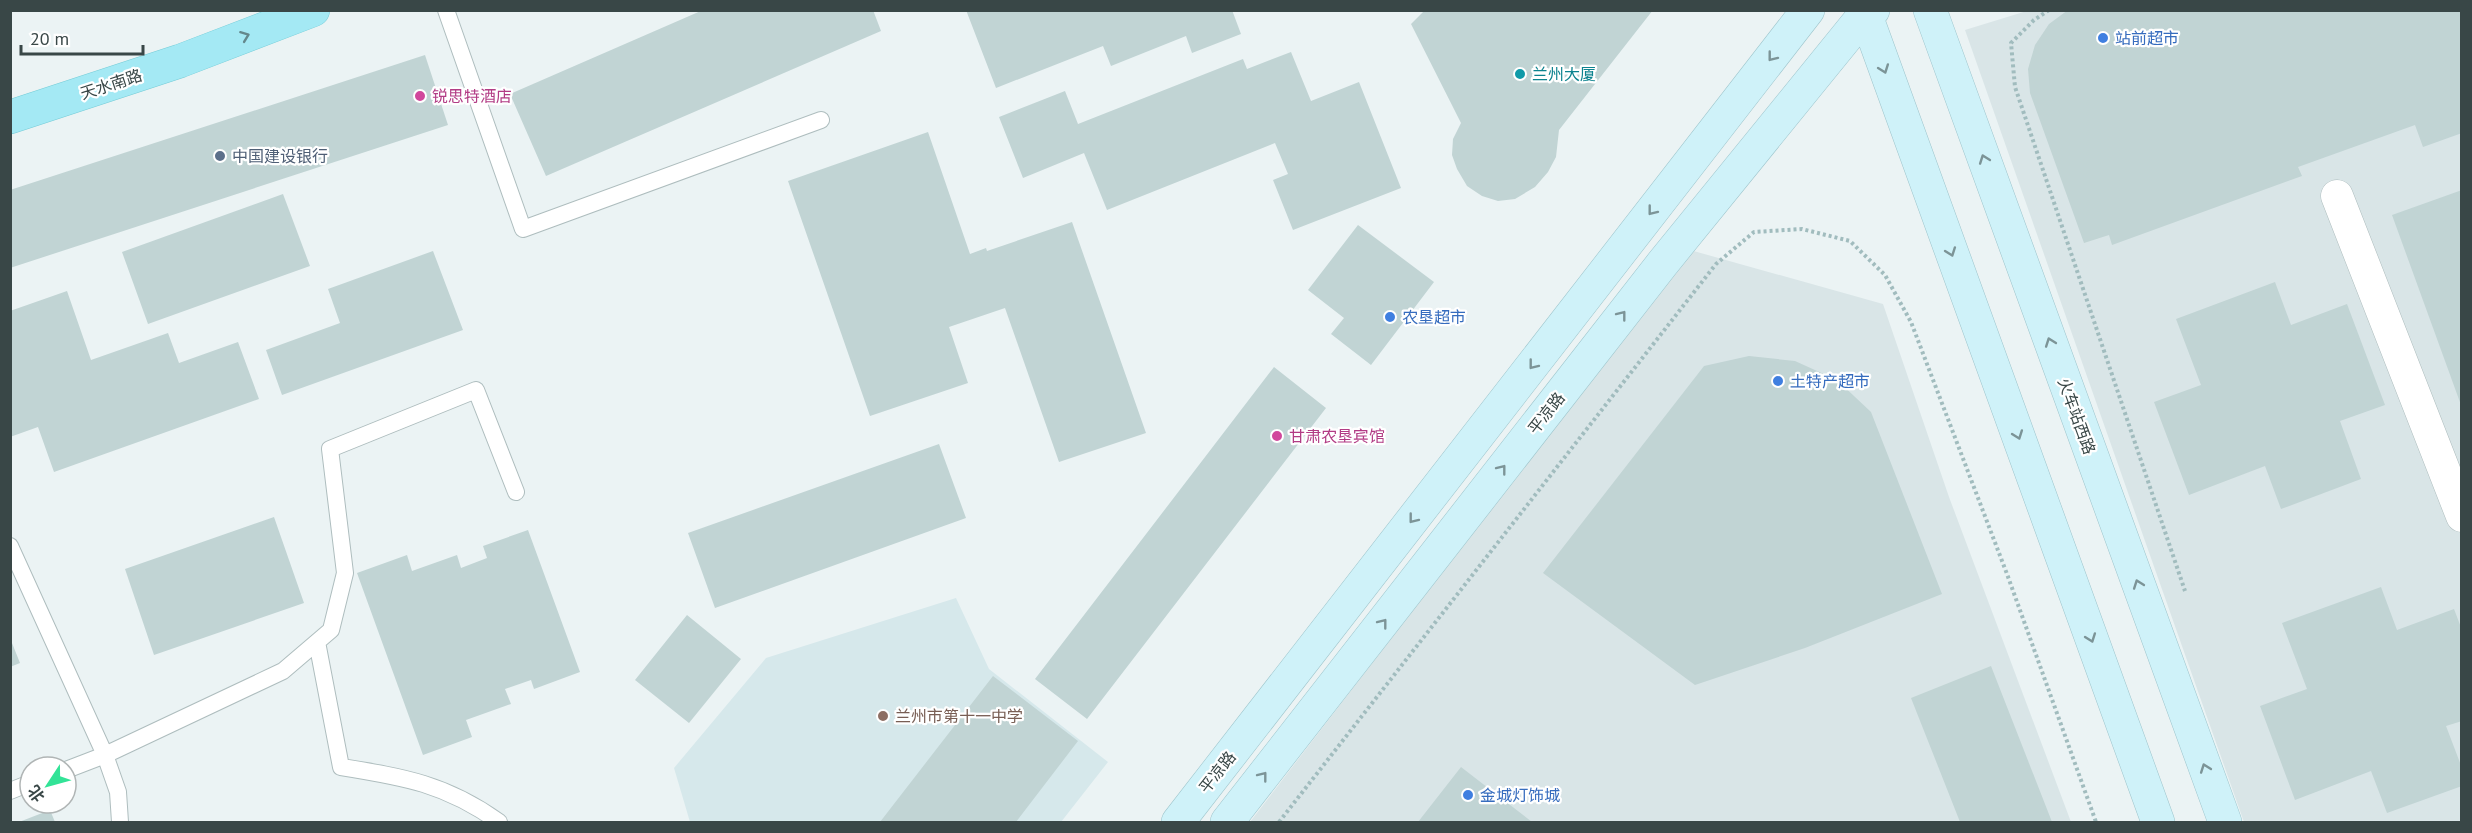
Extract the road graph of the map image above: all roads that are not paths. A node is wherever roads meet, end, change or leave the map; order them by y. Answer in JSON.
{"nodes":[{"id":1,"x":313,"y":10,"type":"edge"},
{"id":2,"x":446,"y":10,"type":"edge"},
{"id":3,"x":1808,"y":10,"type":"edge"},
{"id":4,"x":1930,"y":10,"type":"edge"},
{"id":5,"x":1867,"y":12,"type":"edge"},
{"id":6,"x":10,"y":117,"type":"edge"},
{"id":7,"x":821,"y":120,"type":"dead end"},
{"id":8,"x":2337,"y":196,"type":"dead end"},
{"id":9,"x":516,"y":492,"type":"dead end"},
{"id":10,"x":2462,"y":516,"type":"edge"},
{"id":11,"x":10,"y":546,"type":"edge"},
{"id":12,"x":317,"y":642,"type":"junction"},
{"id":13,"x":105,"y":755,"type":"junction"},
{"id":14,"x":78,"y":765,"type":"edge"},
{"id":15,"x":120,"y":822,"type":"edge"},
{"id":16,"x":499,"y":822,"type":"edge"},
{"id":17,"x":1178,"y":822,"type":"edge"},
{"id":18,"x":1227,"y":822,"type":"edge"},
{"id":19,"x":2158,"y":822,"type":"edge"},
{"id":20,"x":2225,"y":822,"type":"edge"}],
"edges":[{"from":6,"to":1,"type":"main road","name":"天水南路","one_way":true},
{"from":2,"to":7,"type":"lane"},
{"from":3,"to":17,"type":"street","name":"平凉路","one_way":true},
{"from":20,"to":4,"type":"street","name":"火车站西路","one_way":true},
{"from":18,"to":5,"type":"street","name":"平凉路","one_way":true},
{"from":5,"to":19,"type":"street","one_way":true},
{"from":8,"to":10,"type":"street"},
{"from":9,"to":12,"type":"lane"},
{"from":11,"to":13,"type":"lane"},
{"from":12,"to":13,"type":"lane"},
{"from":12,"to":16,"type":"lane"},
{"from":13,"to":14,"type":"lane"},
{"from":13,"to":15,"type":"lane"}]}
